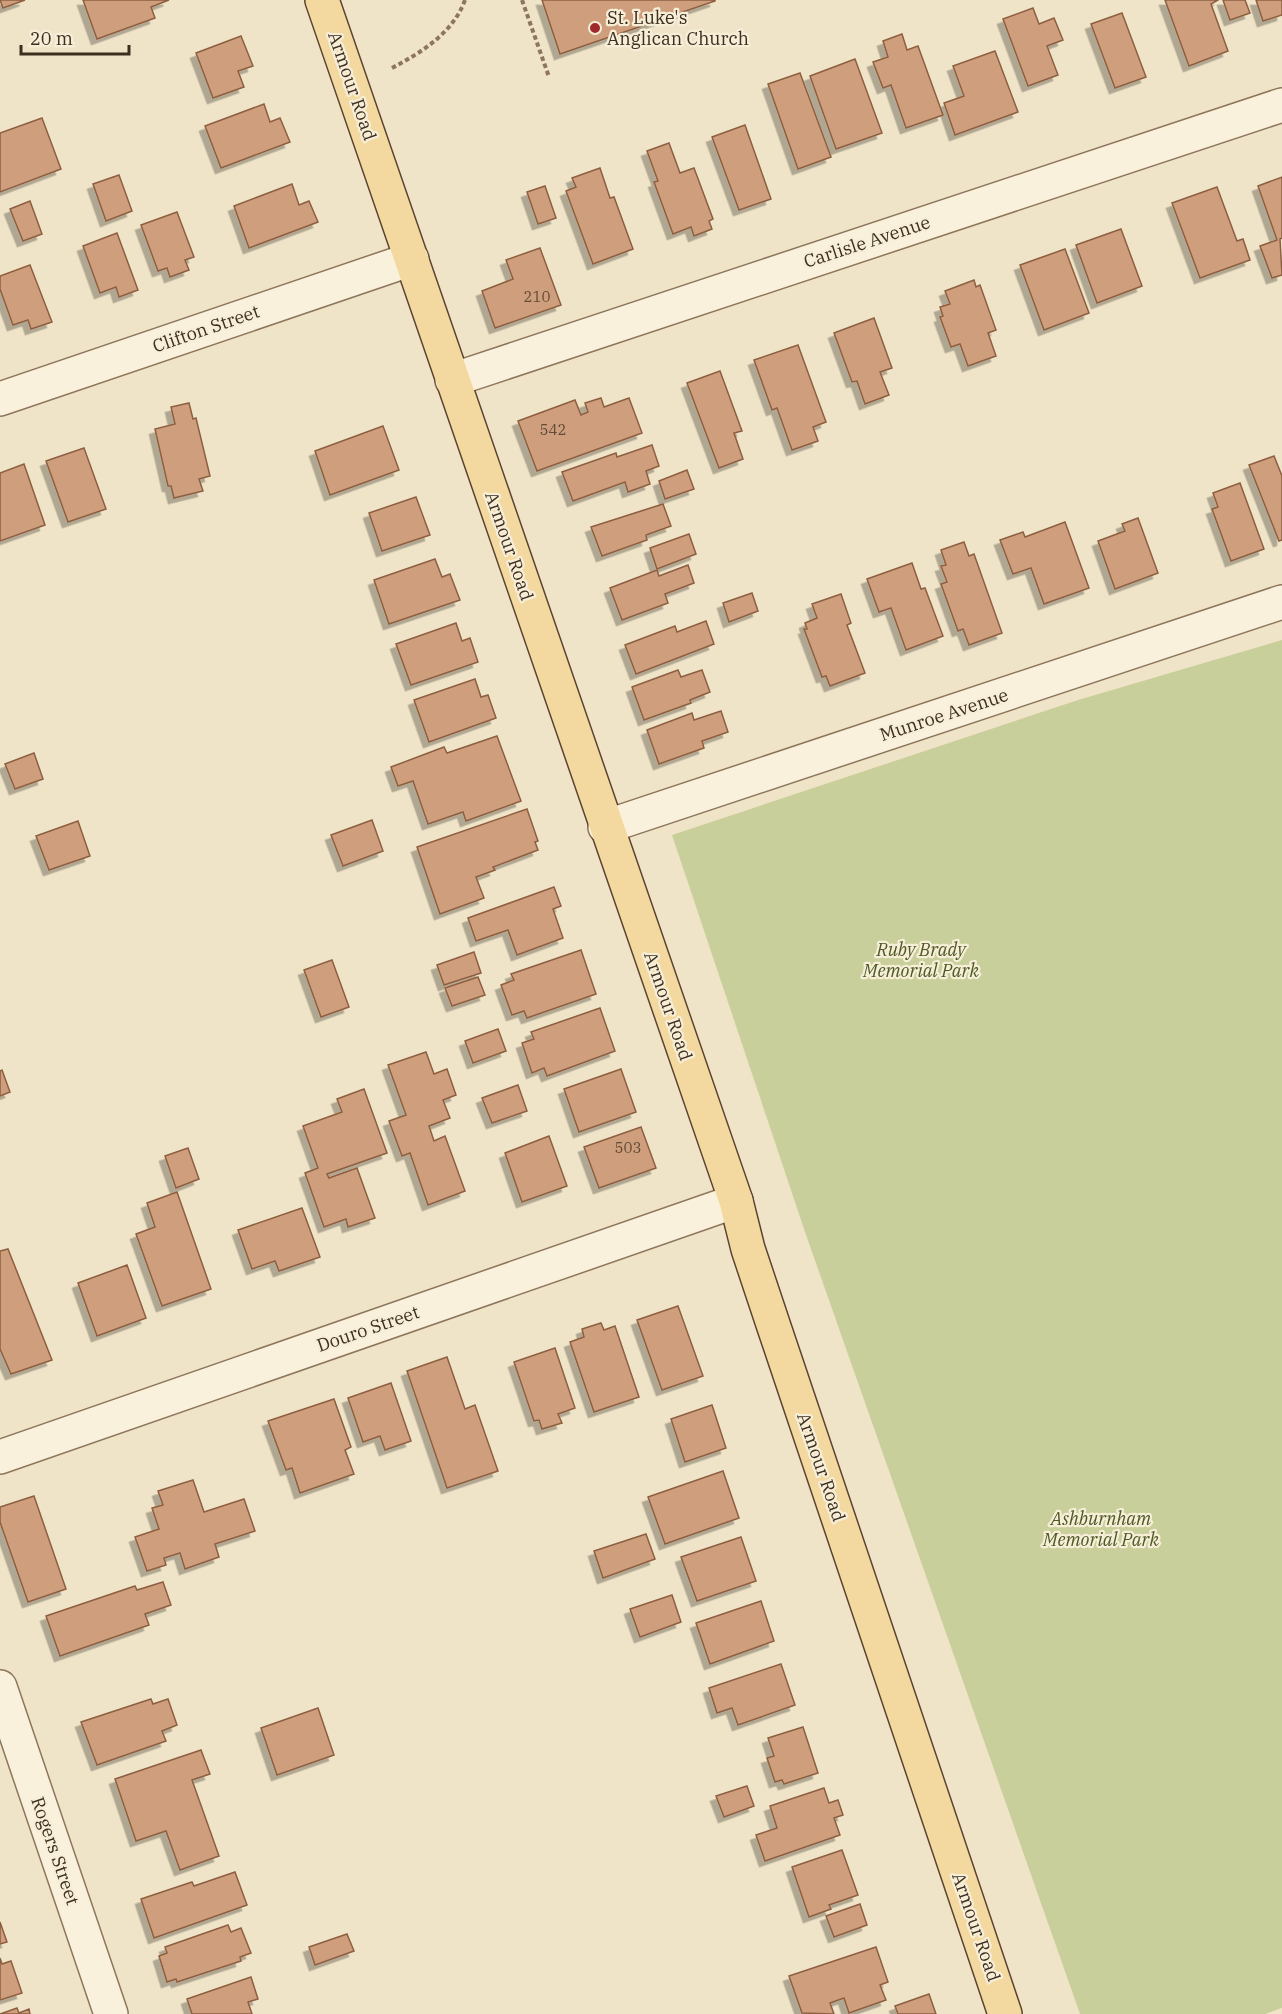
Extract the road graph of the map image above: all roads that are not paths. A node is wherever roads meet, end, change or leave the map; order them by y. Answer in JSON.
{"nodes":[{"id":1,"x":322,"y":0,"type":"edge"},
{"id":2,"x":1282,"y":105,"type":"edge"},
{"id":3,"x":412,"y":259,"type":"junction"},
{"id":4,"x":452,"y":380,"type":"junction"},
{"id":5,"x":0,"y":399,"type":"edge"},
{"id":6,"x":1282,"y":602,"type":"edge"},
{"id":7,"x":605,"y":827,"type":"junction"},
{"id":8,"x":736,"y":1201,"type":"junction"},
{"id":9,"x":0,"y":1457,"type":"edge"},
{"id":10,"x":0,"y":1687,"type":"edge"},
{"id":11,"x":111,"y":2014,"type":"edge"},
{"id":12,"x":1005,"y":2014,"type":"edge"}],
"edges":[{"from":1,"to":3,"type":"main road","name":"Armour Road"},
{"from":2,"to":4,"type":"street","name":"Carlisle Avenue"},
{"from":3,"to":4,"type":"main road","name":"Armour Road"},
{"from":3,"to":5,"type":"street","name":"Clifton Street"},
{"from":4,"to":7,"type":"main road","name":"Armour Road"},
{"from":6,"to":7,"type":"street","name":"Munroe Avenue"},
{"from":7,"to":8,"type":"main road","name":"Armour Road"},
{"from":8,"to":9,"type":"street","name":"Douro Street"},
{"from":8,"to":12,"type":"main road","name":"Armour Road"},
{"from":10,"to":11,"type":"street","name":"Rogers Street"}]}
